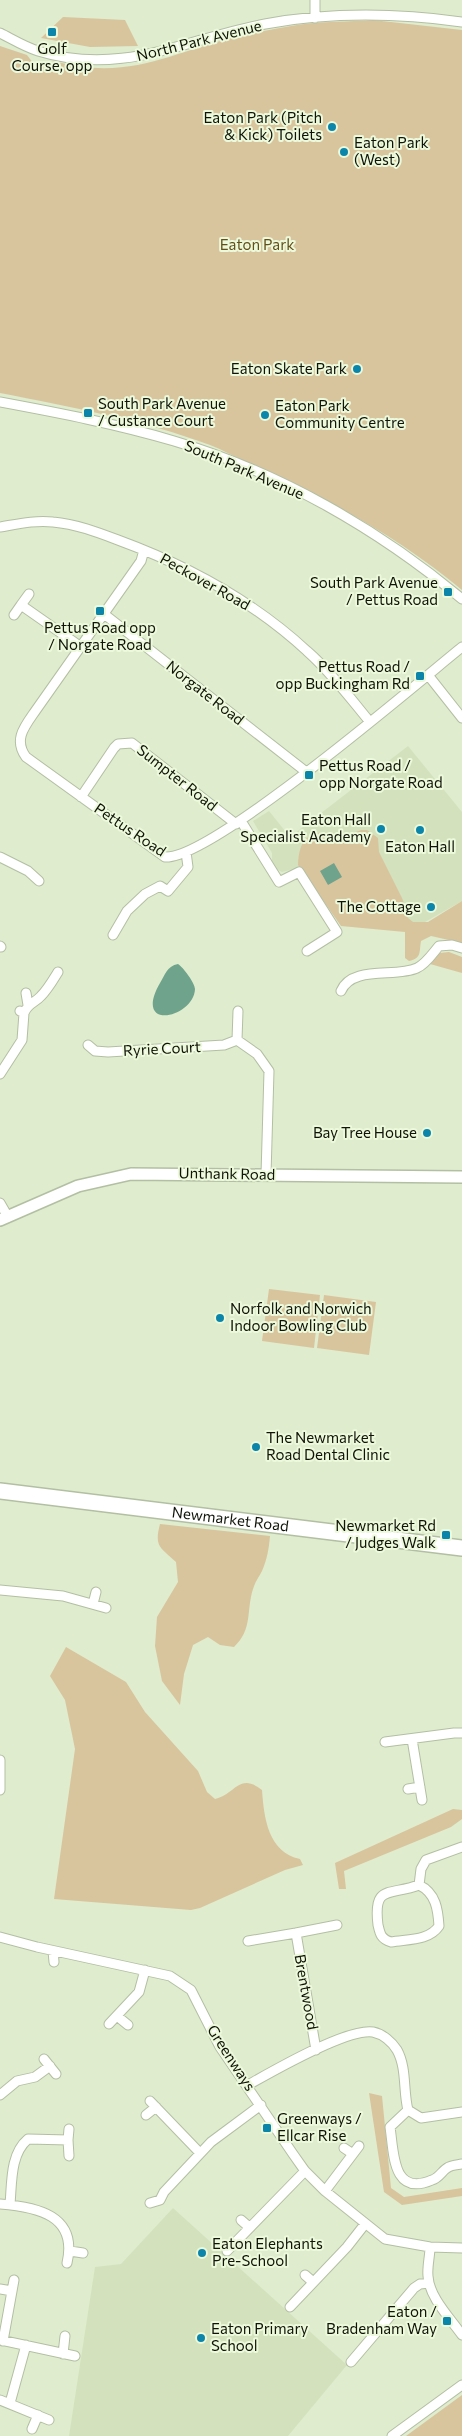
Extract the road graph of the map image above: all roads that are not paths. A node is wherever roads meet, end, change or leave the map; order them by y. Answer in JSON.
{"nodes":[{"id":1,"x":315,"y":0,"type":"edge"},
{"id":2,"x":315,"y":18,"type":"junction"},
{"id":3,"x":462,"y":22,"type":"edge"},
{"id":4,"x":0,"y":33,"type":"edge"},
{"id":5,"x":0,"y":402,"type":"edge"},
{"id":6,"x":0,"y":528,"type":"edge"},
{"id":7,"x":144,"y":550,"type":"junction"},
{"id":8,"x":28,"y":594,"type":"dead end"},
{"id":9,"x":462,"y":599,"type":"edge"},
{"id":10,"x":21,"y":605,"type":"junction"},
{"id":11,"x":104,"y":614,"type":"junction"},
{"id":12,"x":14,"y":615,"type":"dead end"},
{"id":13,"x":81,"y":647,"type":"junction"},
{"id":14,"x":462,"y":648,"type":"edge"},
{"id":15,"x":428,"y":675,"type":"junction"},
{"id":16,"x":462,"y":718,"type":"edge"},
{"id":17,"x":370,"y":722,"type":"junction"},
{"id":18,"x":305,"y":771,"type":"junction"},
{"id":19,"x":82,"y":797,"type":"junction"},
{"id":20,"x":238,"y":822,"type":"junction"},
{"id":21,"x":186,"y":852,"type":"junction"},
{"id":22,"x":0,"y":857,"type":"edge"},
{"id":23,"x":39,"y":881,"type":"dead end"},
{"id":24,"x":118,"y":933,"type":"dead end"},
{"id":25,"x":462,"y":948,"type":"edge"},
{"id":26,"x":307,"y":951,"type":"dead end"},
{"id":27,"x":58,"y":972,"type":"dead end"},
{"id":28,"x":341,"y":991,"type":"dead end"},
{"id":29,"x":26,"y":994,"type":"dead end"},
{"id":30,"x":24,"y":1009,"type":"junction"},
{"id":31,"x":238,"y":1011,"type":"dead end"},
{"id":32,"x":237,"y":1040,"type":"junction"},
{"id":33,"x":88,"y":1044,"type":"dead end"},
{"id":34,"x":0,"y":1074,"type":"edge"},
{"id":35,"x":266,"y":1175,"type":"junction"},
{"id":36,"x":462,"y":1177,"type":"edge"},
{"id":37,"x":0,"y":1203,"type":"edge"},
{"id":38,"x":4,"y":1218,"type":"edge"},
{"id":39,"x":0,"y":1491,"type":"edge"},
{"id":40,"x":462,"y":1548,"type":"edge"},
{"id":41,"x":0,"y":1590,"type":"edge"},
{"id":42,"x":96,"y":1592,"type":"dead end"},
{"id":43,"x":93,"y":1604,"type":"junction"},
{"id":44,"x":106,"y":1608,"type":"dead end"},
{"id":45,"x":462,"y":1734,"type":"edge"},
{"id":46,"x":412,"y":1739,"type":"junction"},
{"id":47,"x":385,"y":1742,"type":"dead end"},
{"id":48,"x":0,"y":1760,"type":"edge"},
{"id":49,"x":420,"y":1787,"type":"junction"},
{"id":50,"x":408,"y":1789,"type":"dead end"},
{"id":51,"x":0,"y":1790,"type":"edge"},
{"id":52,"x":422,"y":1800,"type":"dead end"},
{"id":53,"x":462,"y":1847,"type":"edge"},
{"id":54,"x":420,"y":1885,"type":"junction"},
{"id":55,"x":337,"y":1925,"type":"dead end"},
{"id":56,"x":296,"y":1933,"type":"junction"},
{"id":57,"x":0,"y":1937,"type":"edge"},
{"id":58,"x":248,"y":1941,"type":"dead end"},
{"id":59,"x":53,"y":1951,"type":"junction"},
{"id":60,"x":54,"y":1962,"type":"dead end"},
{"id":61,"x":145,"y":1970,"type":"junction"},
{"id":62,"x":117,"y":2016,"type":"junction"},
{"id":63,"x":109,"y":2024,"type":"dead end"},
{"id":64,"x":128,"y":2025,"type":"dead end"},
{"id":65,"x":316,"y":2050,"type":"junction"},
{"id":66,"x":56,"y":2074,"type":"dead end"},
{"id":67,"x":248,"y":2085,"type":"junction"},
{"id":68,"x":0,"y":2095,"type":"edge"},
{"id":69,"x":261,"y":2105,"type":"junction"},
{"id":70,"x":408,"y":2110,"type":"junction"},
{"id":71,"x":462,"y":2112,"type":"edge"},
{"id":72,"x":146,"y":2115,"type":"dead end"},
{"id":73,"x":70,"y":2129,"type":"dead end"},
{"id":74,"x":68,"y":2140,"type":"junction"},
{"id":75,"x":359,"y":2146,"type":"dead end"},
{"id":76,"x":344,"y":2148,"type":"dead end"},
{"id":77,"x":200,"y":2153,"type":"junction"},
{"id":78,"x":353,"y":2154,"type":"junction"},
{"id":79,"x":69,"y":2156,"type":"dead end"},
{"id":80,"x":462,"y":2164,"type":"edge"},
{"id":81,"x":305,"y":2171,"type":"junction"},
{"id":82,"x":325,"y":2191,"type":"junction"},
{"id":83,"x":150,"y":2203,"type":"dead end"},
{"id":84,"x":0,"y":2204,"type":"edge"},
{"id":85,"x":10,"y":2204,"type":"junction"},
{"id":86,"x":241,"y":2220,"type":"dead end"},
{"id":87,"x":366,"y":2224,"type":"junction"},
{"id":88,"x":249,"y":2227,"type":"junction"},
{"id":89,"x":430,"y":2247,"type":"junction"},
{"id":90,"x":462,"y":2248,"type":"edge"},
{"id":91,"x":70,"y":2251,"type":"junction"},
{"id":92,"x":227,"y":2251,"type":"dead end"},
{"id":93,"x":83,"y":2252,"type":"dead end"},
{"id":94,"x":67,"y":2263,"type":"dead end"},
{"id":95,"x":306,"y":2275,"type":"dead end"},
{"id":96,"x":14,"y":2280,"type":"dead end"},
{"id":97,"x":313,"y":2282,"type":"junction"},
{"id":98,"x":429,"y":2282,"type":"junction"},
{"id":99,"x":0,"y":2289,"type":"edge"},
{"id":100,"x":12,"y":2291,"type":"junction"},
{"id":101,"x":290,"y":2307,"type":"dead end"},
{"id":102,"x":462,"y":2335,"type":"edge"},
{"id":103,"x":65,"y":2336,"type":"dead end"},
{"id":104,"x":1,"y":2340,"type":"edge"},
{"id":105,"x":26,"y":2345,"type":"junction"},
{"id":106,"x":63,"y":2354,"type":"junction"},
{"id":107,"x":75,"y":2356,"type":"dead end"},
{"id":108,"x":351,"y":2362,"type":"dead end"},
{"id":109,"x":462,"y":2385,"type":"edge"},
{"id":110,"x":0,"y":2400,"type":"edge"},
{"id":111,"x":10,"y":2404,"type":"junction"},
{"id":112,"x":38,"y":2415,"type":"junction"},
{"id":113,"x":49,"y":2420,"type":"dead end"},
{"id":114,"x":32,"y":2429,"type":"dead end"},
{"id":115,"x":392,"y":2436,"type":"edge"}],
"edges":[{"from":1,"to":2,"type":"street"},
{"from":2,"to":3,"type":"street","name":"North Park Avenue"},
{"from":2,"to":4,"type":"street","name":"North Park Avenue"},
{"from":5,"to":9,"type":"street","name":"South Park Avenue"},
{"from":6,"to":7,"type":"street","name":"Peckover Road"},
{"from":7,"to":11,"type":"street","name":"Pettus Road"},
{"from":7,"to":17,"type":"street","name":"Peckover Road"},
{"from":8,"to":10,"type":"street"},
{"from":10,"to":12,"type":"street"},
{"from":10,"to":13,"type":"street"},
{"from":11,"to":13,"type":"street","name":"Pettus Road"},
{"from":11,"to":18,"type":"street","name":"Norgate Road"},
{"from":13,"to":19,"type":"street","name":"Pettus Road"},
{"from":14,"to":15,"type":"street","name":"Pettus Road"},
{"from":15,"to":16,"type":"street"},
{"from":15,"to":17,"type":"street","name":"Pettus Road"},
{"from":17,"to":18,"type":"street","name":"Pettus Road"},
{"from":18,"to":20,"type":"street","name":"Pettus Road"},
{"from":19,"to":20,"type":"street","name":"Sumpter Road"},
{"from":19,"to":21,"type":"street","name":"Pettus Road"},
{"from":20,"to":21,"type":"street","name":"Pettus Road"},
{"from":20,"to":26,"type":"street"},
{"from":21,"to":24,"type":"street"},
{"from":22,"to":23,"type":"street"},
{"from":25,"to":28,"type":"street"},
{"from":27,"to":30,"type":"street"},
{"from":29,"to":30,"type":"street"},
{"from":30,"to":34,"type":"street"},
{"from":31,"to":32,"type":"street"},
{"from":32,"to":33,"type":"street","name":"Ryrie Court"},
{"from":32,"to":35,"type":"street"},
{"from":35,"to":36,"type":"street","name":"Unthank Road"},
{"from":35,"to":38,"type":"street","name":"Unthank Road"},
{"from":37,"to":38,"type":"street"},
{"from":39,"to":40,"type":"highway","name":"Newmarket Road"},
{"from":41,"to":43,"type":"street"},
{"from":42,"to":43,"type":"street"},
{"from":43,"to":44,"type":"street"},
{"from":45,"to":46,"type":"street"},
{"from":46,"to":47,"type":"street"},
{"from":46,"to":49,"type":"street"},
{"from":48,"to":51,"type":"street"},
{"from":49,"to":50,"type":"street"},
{"from":49,"to":52,"type":"street"},
{"from":53,"to":54,"type":"street"},
{"from":54,"to":54,"type":"street"},
{"from":55,"to":56,"type":"street","name":"Brentwood"},
{"from":56,"to":58,"type":"street","name":"Brentwood"},
{"from":56,"to":65,"type":"street","name":"Brentwood"},
{"from":57,"to":59,"type":"street","name":"Greenways"},
{"from":59,"to":60,"type":"street"},
{"from":59,"to":61,"type":"street","name":"Greenways"},
{"from":61,"to":62,"type":"street"},
{"from":61,"to":67,"type":"street","name":"Greenways"},
{"from":62,"to":63,"type":"street"},
{"from":62,"to":64,"type":"street"},
{"from":65,"to":67,"type":"street","name":"Brentwood"},
{"from":65,"to":70,"type":"street","name":"Brentwood"},
{"from":66,"to":68,"type":"street"},
{"from":67,"to":69,"type":"street","name":"Greenways"},
{"from":69,"to":77,"type":"street"},
{"from":69,"to":81,"type":"street","name":"Greenways"},
{"from":70,"to":71,"type":"street"},
{"from":70,"to":80,"type":"street"},
{"from":72,"to":77,"type":"street"},
{"from":73,"to":74,"type":"street"},
{"from":74,"to":79,"type":"street"},
{"from":74,"to":85,"type":"street"},
{"from":75,"to":78,"type":"street"},
{"from":76,"to":78,"type":"street"},
{"from":77,"to":83,"type":"street"},
{"from":78,"to":82,"type":"street"},
{"from":81,"to":82,"type":"street","name":"Greenways"},
{"from":81,"to":88,"type":"street"},
{"from":82,"to":87,"type":"street","name":"Greenways"},
{"from":84,"to":85,"type":"street"},
{"from":85,"to":91,"type":"street"},
{"from":86,"to":88,"type":"street"},
{"from":87,"to":89,"type":"street","name":"Greenways"},
{"from":87,"to":97,"type":"street"},
{"from":88,"to":92,"type":"street"},
{"from":89,"to":90,"type":"street","name":"Greenways"},
{"from":89,"to":98,"type":"street"},
{"from":91,"to":93,"type":"street"},
{"from":91,"to":94,"type":"street"},
{"from":95,"to":97,"type":"street"},
{"from":96,"to":100,"type":"street"},
{"from":97,"to":101,"type":"street"},
{"from":98,"to":102,"type":"street"},
{"from":98,"to":108,"type":"street"},
{"from":99,"to":100,"type":"street"},
{"from":100,"to":104,"type":"street"},
{"from":103,"to":106,"type":"street"},
{"from":104,"to":105,"type":"street"},
{"from":105,"to":106,"type":"street"},
{"from":105,"to":111,"type":"street"},
{"from":106,"to":107,"type":"street"},
{"from":109,"to":115,"type":"street"},
{"from":110,"to":111,"type":"street"},
{"from":111,"to":112,"type":"street"},
{"from":112,"to":113,"type":"street"},
{"from":112,"to":114,"type":"street"}]}
